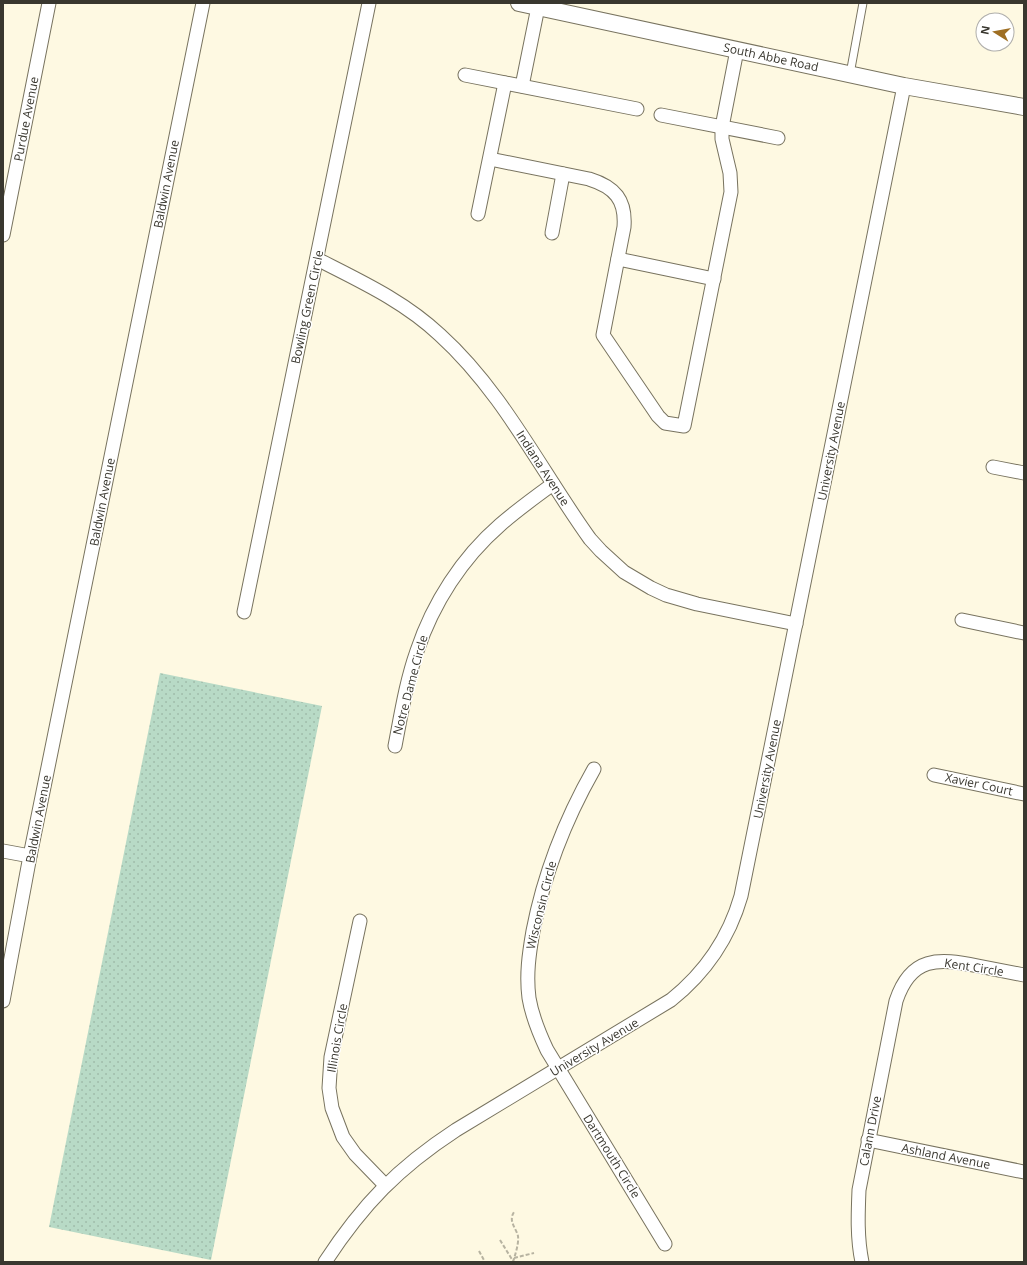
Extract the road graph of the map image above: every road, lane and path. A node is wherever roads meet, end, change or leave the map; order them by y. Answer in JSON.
{"nodes":[{"id":1,"x":49,"y":3,"type":"edge"},
{"id":2,"x":203,"y":3,"type":"edge"},
{"id":3,"x":369,"y":3,"type":"edge"},
{"id":4,"x":519,"y":3,"type":"edge"},
{"id":5,"x":863,"y":3,"type":"edge"},
{"id":6,"x":538,"y":7,"type":"junction"},
{"id":7,"x":737,"y":50,"type":"junction"},
{"id":8,"x":850,"y":74,"type":"junction"},
{"id":9,"x":465,"y":75,"type":"dead end"},
{"id":10,"x":505,"y":83,"type":"junction"},
{"id":11,"x":522,"y":86,"type":"junction"},
{"id":12,"x":904,"y":86,"type":"junction"},
{"id":13,"x":1024,"y":107,"type":"edge"},
{"id":14,"x":637,"y":109,"type":"dead end"},
{"id":15,"x":661,"y":115,"type":"dead end"},
{"id":16,"x":722,"y":127,"type":"junction"},
{"id":17,"x":778,"y":138,"type":"dead end"},
{"id":18,"x":490,"y":159,"type":"junction"},
{"id":19,"x":563,"y":174,"type":"junction"},
{"id":20,"x":478,"y":214,"type":"dead end"},
{"id":21,"x":552,"y":233,"type":"dead end"},
{"id":22,"x":3,"y":235,"type":"edge"},
{"id":23,"x":317,"y":259,"type":"junction"},
{"id":24,"x":618,"y":259,"type":"junction"},
{"id":25,"x":714,"y":279,"type":"junction"},
{"id":26,"x":993,"y":467,"type":"dead end"},
{"id":27,"x":1024,"y":473,"type":"edge"},
{"id":28,"x":553,"y":484,"type":"junction"},
{"id":29,"x":244,"y":612,"type":"dead end"},
{"id":30,"x":962,"y":620,"type":"dead end"},
{"id":31,"x":796,"y":624,"type":"junction"},
{"id":32,"x":1024,"y":633,"type":"edge"},
{"id":33,"x":394,"y":746,"type":"dead end"},
{"id":34,"x":594,"y":769,"type":"dead end"},
{"id":35,"x":934,"y":775,"type":"dead end"},
{"id":36,"x":1024,"y":794,"type":"edge"},
{"id":37,"x":3,"y":850,"type":"edge"},
{"id":38,"x":30,"y":856,"type":"junction"},
{"id":39,"x":360,"y":921,"type":"dead end"},
{"id":40,"x":1024,"y":975,"type":"edge"},
{"id":41,"x":3,"y":1001,"type":"edge"},
{"id":42,"x":896,"y":1001,"type":"joint"},
{"id":43,"x":558,"y":1069,"type":"junction"},
{"id":44,"x":868,"y":1140,"type":"junction"},
{"id":45,"x":1024,"y":1172,"type":"edge"},
{"id":46,"x":385,"y":1185,"type":"junction"},
{"id":47,"x":514,"y":1212,"type":"dead end"},
{"id":48,"x":522,"y":1234,"type":"dead end"},
{"id":49,"x":518,"y":1236,"type":"junction"},
{"id":50,"x":500,"y":1240,"type":"dead end"},
{"id":51,"x":665,"y":1244,"type":"dead end"},
{"id":52,"x":479,"y":1251,"type":"dead end"},
{"id":53,"x":534,"y":1253,"type":"dead end"},
{"id":54,"x":514,"y":1258,"type":"junction"},
{"id":55,"x":325,"y":1262,"type":"edge"},
{"id":56,"x":485,"y":1262,"type":"edge"},
{"id":57,"x":513,"y":1262,"type":"edge"},
{"id":58,"x":862,"y":1262,"type":"edge"}],
"edges":[{"from":1,"to":22,"type":"street","name":"Purdue Avenue"},
{"from":2,"to":38,"type":"street","name":"Baldwin Avenue"},
{"from":3,"to":23,"type":"street","name":"Bowling Green Circle"},
{"from":4,"to":6,"type":"street","name":"South Abbe Road"},
{"from":5,"to":8,"type":"lane"},
{"from":6,"to":7,"type":"street","name":"South Abbe Road"},
{"from":6,"to":11,"type":"street"},
{"from":7,"to":8,"type":"street","name":"South Abbe Road"},
{"from":7,"to":16,"type":"street"},
{"from":8,"to":12,"type":"street","name":"South Abbe Road"},
{"from":9,"to":10,"type":"street"},
{"from":10,"to":11,"type":"street"},
{"from":10,"to":18,"type":"street"},
{"from":11,"to":14,"type":"street"},
{"from":12,"to":13,"type":"street","name":"South Abbe Road"},
{"from":12,"to":31,"type":"street","name":"University Avenue"},
{"from":15,"to":16,"type":"street"},
{"from":16,"to":17,"type":"street"},
{"from":16,"to":25,"type":"street"},
{"from":18,"to":19,"type":"street"},
{"from":18,"to":20,"type":"street"},
{"from":19,"to":21,"type":"street"},
{"from":19,"to":24,"type":"street"},
{"from":23,"to":28,"type":"street","name":"Indiana Avenue"},
{"from":23,"to":29,"type":"street","name":"Bowling Green Circle"},
{"from":24,"to":25,"type":"street"},
{"from":24,"to":25,"type":"street"},
{"from":26,"to":27,"type":"street"},
{"from":28,"to":31,"type":"street","name":"Indiana Avenue"},
{"from":28,"to":33,"type":"street","name":"Notre Dame Circle"},
{"from":30,"to":32,"type":"street"},
{"from":31,"to":43,"type":"street","name":"University Avenue"},
{"from":34,"to":43,"type":"street","name":"Wisconsin Circle"},
{"from":35,"to":36,"type":"street","name":"Xavier Court"},
{"from":37,"to":38,"type":"street"},
{"from":38,"to":41,"type":"street","name":"Baldwin Avenue"},
{"from":39,"to":46,"type":"street","name":"Illinois Circle"},
{"from":40,"to":42,"type":"street","name":"Kent Circle"},
{"from":42,"to":44,"type":"street","name":"Calann Drive"},
{"from":43,"to":46,"type":"street","name":"University Avenue"},
{"from":43,"to":51,"type":"street","name":"Dartmouth Circle"},
{"from":44,"to":45,"type":"street","name":"Ashland Avenue"},
{"from":44,"to":58,"type":"street","name":"Calann Drive"},
{"from":46,"to":55,"type":"street","name":"University Avenue"},
{"from":47,"to":49,"type":"path"},
{"from":48,"to":49,"type":"path"},
{"from":49,"to":54,"type":"path"},
{"from":50,"to":57,"type":"path"},
{"from":52,"to":56,"type":"path"},
{"from":53,"to":54,"type":"path"},
{"from":54,"to":57,"type":"path"}]}
